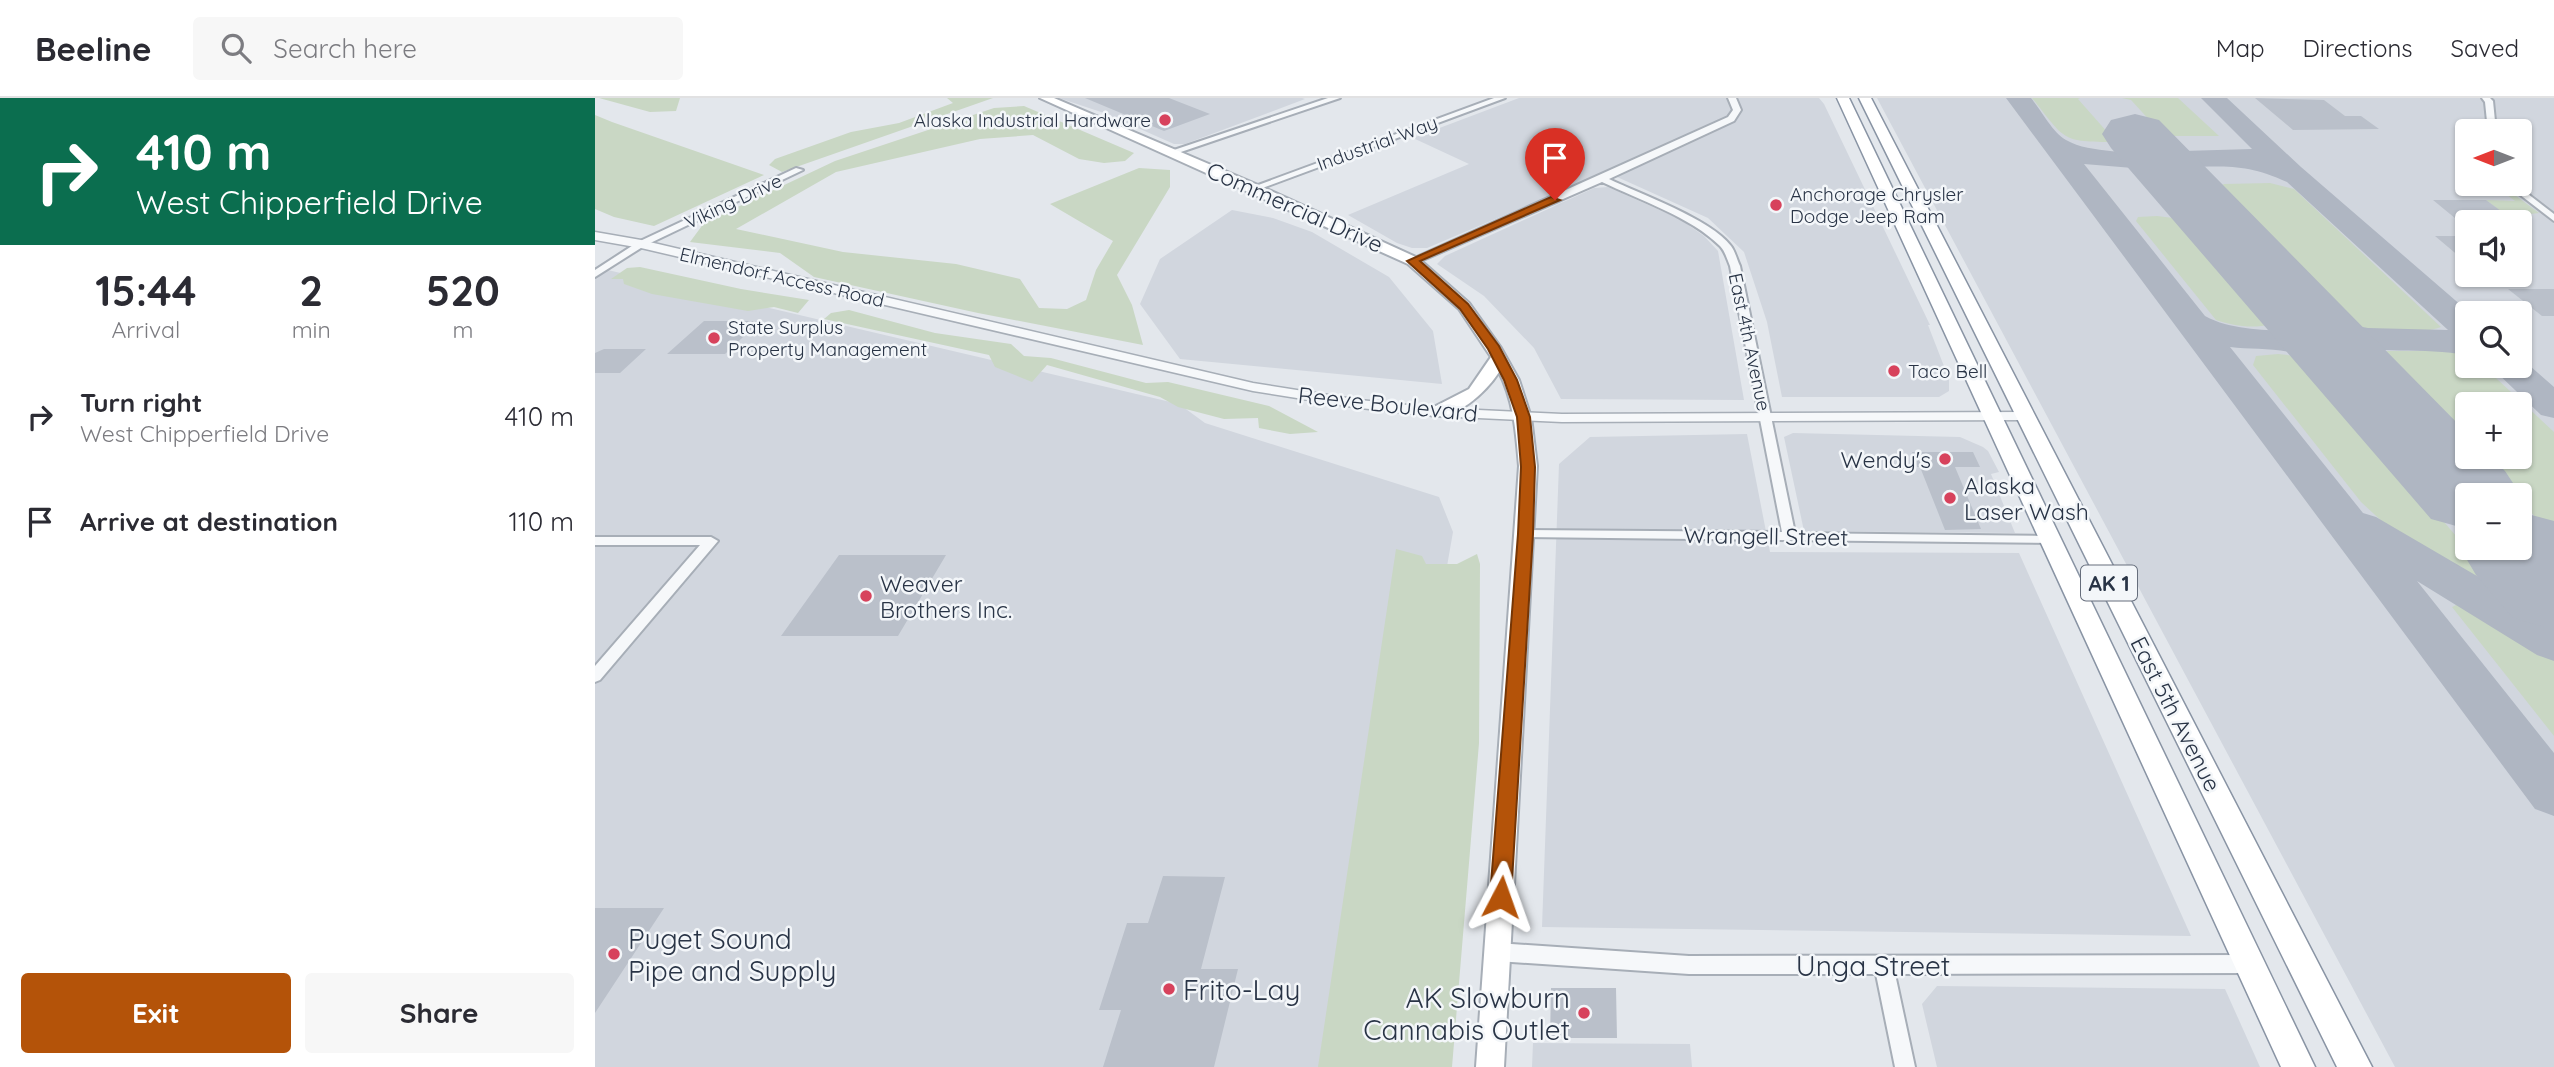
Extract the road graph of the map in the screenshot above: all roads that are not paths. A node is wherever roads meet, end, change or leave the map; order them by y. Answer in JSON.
{"nodes":[{"id":1,"x":1045,"y":98,"type":"edge"},
{"id":2,"x":1501,"y":98,"type":"edge"},
{"id":3,"x":1731,"y":98,"type":"edge"},
{"id":4,"x":1843,"y":98,"type":"edge"},
{"id":5,"x":1865,"y":98,"type":"edge"},
{"id":6,"x":2486,"y":98,"type":"edge"},
{"id":7,"x":1331,"y":99,"type":"edge"},
{"id":8,"x":2491,"y":119,"type":"edge"},
{"id":9,"x":1172,"y":152,"type":"junction"},
{"id":10,"x":799,"y":170,"type":"dead end"},
{"id":11,"x":1602,"y":179,"type":"junction"},
{"id":12,"x":1254,"y":188,"type":"junction"},
{"id":13,"x":2526,"y":196,"type":"edge"},
{"id":14,"x":2554,"y":218,"type":"edge"},
{"id":15,"x":595,"y":236,"type":"edge"},
{"id":16,"x":641,"y":244,"type":"junction"},
{"id":17,"x":1413,"y":261,"type":"junction"},
{"id":18,"x":595,"y":274,"type":"edge"},
{"id":19,"x":1010,"y":331,"type":"joint"},
{"id":20,"x":1499,"y":357,"type":"junction"},
{"id":21,"x":1436,"y":412,"type":"junction"},
{"id":22,"x":2025,"y":415,"type":"junction"},
{"id":23,"x":1765,"y":416,"type":"junction"},
{"id":24,"x":1993,"y":416,"type":"junction"},
{"id":25,"x":1523,"y":417,"type":"junction"},
{"id":26,"x":1525,"y":534,"type":"junction"},
{"id":27,"x":1790,"y":536,"type":"junction"},
{"id":28,"x":2050,"y":540,"type":"junction"},
{"id":29,"x":595,"y":541,"type":"edge"},
{"id":30,"x":595,"y":676,"type":"edge"},
{"id":31,"x":1497,"y":952,"type":"junction"},
{"id":32,"x":2250,"y":964,"type":"junction"},
{"id":33,"x":1884,"y":965,"type":"junction"},
{"id":34,"x":1490,"y":1067,"type":"edge"},
{"id":35,"x":1905,"y":1067,"type":"edge"},
{"id":36,"x":2298,"y":1067,"type":"edge"},
{"id":37,"x":2355,"y":1067,"type":"edge"}],
"edges":[{"from":1,"to":9,"type":"main road","name":"Commercial Drive"},
{"from":2,"to":12,"type":"street","name":"Industrial Way"},
{"from":3,"to":11,"type":"street"},
{"from":4,"to":24,"type":"highway","name":"East 5th Avenue","number":"AK 1"},
{"from":5,"to":22,"type":"highway","name":"East 5th Avenue","number":"AK 1"},
{"from":6,"to":8,"type":"street"},
{"from":7,"to":9,"type":"street"},
{"from":9,"to":12,"type":"main road","name":"Commercial Drive"},
{"from":10,"to":16,"type":"street","name":"Viking Drive"},
{"from":11,"to":17,"type":"street"},
{"from":11,"to":23,"type":"street","name":"East 4th Avenue"},
{"from":12,"to":17,"type":"main road","name":"Commercial Drive"},
{"from":13,"to":14,"type":"street"},
{"from":15,"to":16,"type":"street","name":"Elmendorf Access Road"},
{"from":16,"to":18,"type":"street","name":"Viking Drive"},
{"from":16,"to":19,"type":"street","name":"Elmendorf Access Road"},
{"from":17,"to":20,"type":"main road","name":"Commercial Drive"},
{"from":19,"to":21,"type":"street","name":"Reeve Boulevard"},
{"from":20,"to":21,"type":"main road"},
{"from":20,"to":25,"type":"main road","name":"Commercial Drive"},
{"from":21,"to":25,"type":"street","name":"Reeve Boulevard"},
{"from":22,"to":24,"type":"street","name":"Reeve Boulevard"},
{"from":22,"to":37,"type":"highway","name":"East 5th Avenue","number":"AK 1"},
{"from":23,"to":24,"type":"street","name":"Reeve Boulevard"},
{"from":23,"to":25,"type":"street","name":"Reeve Boulevard"},
{"from":23,"to":27,"type":"street","name":"East 4th Avenue"},
{"from":24,"to":28,"type":"highway","name":"East 5th Avenue","number":"AK 1"},
{"from":25,"to":26,"type":"main road","name":"Commercial Drive"},
{"from":26,"to":27,"type":"street","name":"Wrangell Street"},
{"from":26,"to":31,"type":"main road","name":"Commercial Drive"},
{"from":27,"to":28,"type":"street","name":"Wrangell Street"},
{"from":28,"to":32,"type":"highway","name":"East 5th Avenue","number":"AK 1"},
{"from":29,"to":30,"type":"street"},
{"from":31,"to":33,"type":"street","name":"Unga Street"},
{"from":31,"to":34,"type":"main road","name":"Commercial Drive"},
{"from":32,"to":33,"type":"street","name":"Unga Street"},
{"from":32,"to":36,"type":"highway","name":"East 5th Avenue","number":"AK 1"},
{"from":33,"to":35,"type":"street"}]}
